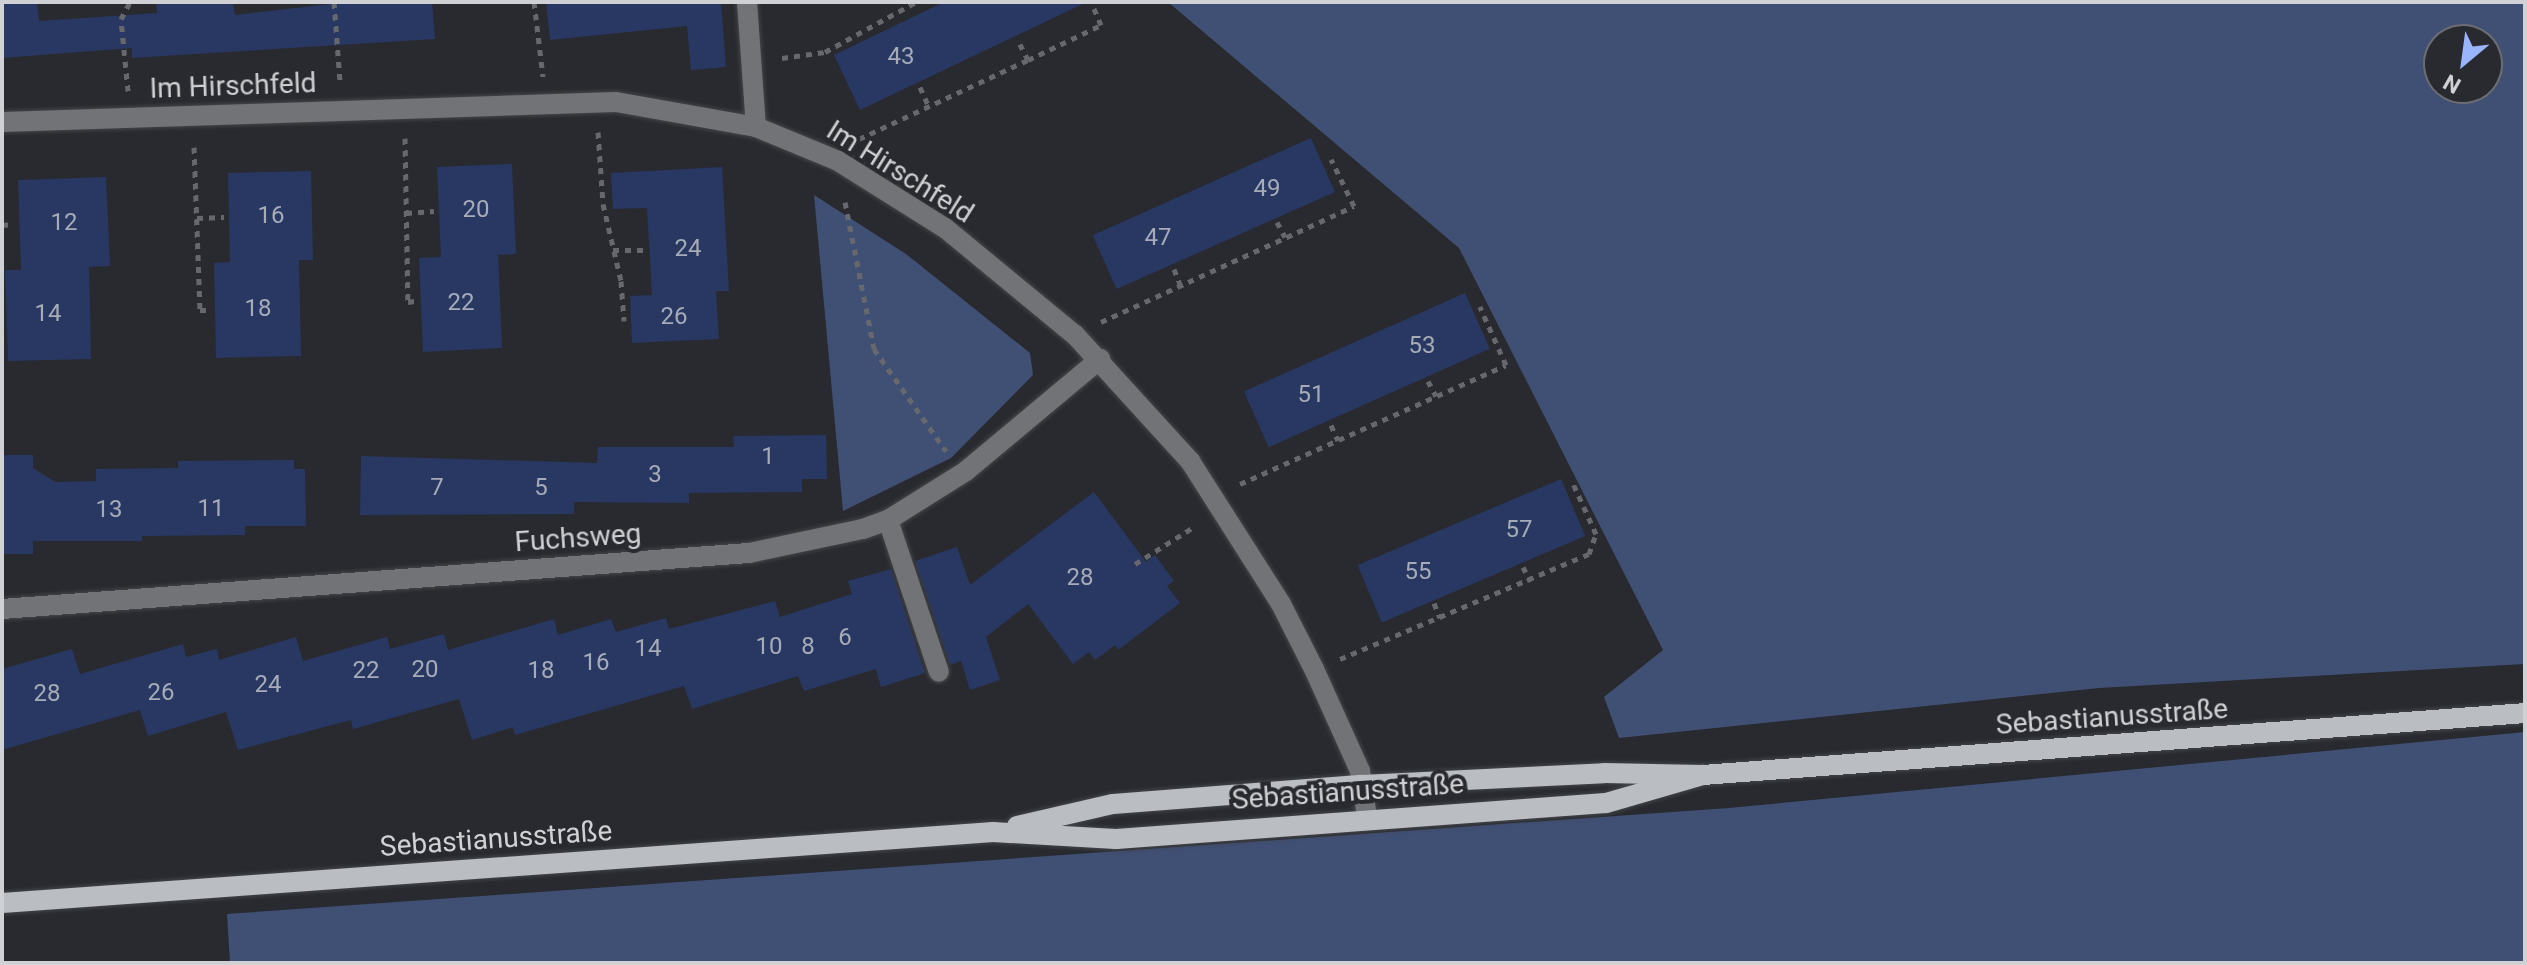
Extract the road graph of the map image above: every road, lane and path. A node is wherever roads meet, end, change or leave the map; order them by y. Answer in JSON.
{"nodes":[{"id":1,"x":130,"y":2,"type":"edge"},
{"id":2,"x":334,"y":2,"type":"edge"},
{"id":3,"x":534,"y":2,"type":"edge"},
{"id":4,"x":747,"y":2,"type":"edge"},
{"id":5,"x":916,"y":2,"type":"edge"},
{"id":6,"x":1091,"y":2,"type":"edge"},
{"id":7,"x":1019,"y":42,"type":"dead end"},
{"id":8,"x":1028,"y":60,"type":"junction"},
{"id":9,"x":751,"y":63,"type":"junction"},
{"id":10,"x":920,"y":87,"type":"dead end"},
{"id":11,"x":546,"y":103,"type":"junction"},
{"id":12,"x":596,"y":103,"type":"junction"},
{"id":13,"x":405,"y":107,"type":"junction"},
{"id":14,"x":929,"y":107,"type":"junction"},
{"id":15,"x":342,"y":111,"type":"junction"},
{"id":16,"x":193,"y":116,"type":"junction"},
{"id":17,"x":131,"y":118,"type":"junction"},
{"id":18,"x":2,"y":122,"type":"edge"},
{"id":19,"x":756,"y":127,"type":"junction"},
{"id":20,"x":1331,"y":159,"type":"dead end"},
{"id":21,"x":838,"y":161,"type":"junction"},
{"id":22,"x":434,"y":211,"type":"dead end"},
{"id":23,"x":406,"y":213,"type":"junction"},
{"id":24,"x":224,"y":217,"type":"dead end"},
{"id":25,"x":197,"y":218,"type":"junction"},
{"id":26,"x":1277,"y":222,"type":"dead end"},
{"id":27,"x":14,"y":224,"type":"dead end"},
{"id":28,"x":2,"y":225,"type":"edge"},
{"id":29,"x":1285,"y":237,"type":"junction"},
{"id":30,"x":613,"y":250,"type":"junction"},
{"id":31,"x":643,"y":250,"type":"dead end"},
{"id":32,"x":1174,"y":269,"type":"dead end"},
{"id":33,"x":1180,"y":284,"type":"junction"},
{"id":34,"x":415,"y":301,"type":"dead end"},
{"id":35,"x":1480,"y":307,"type":"dead end"},
{"id":36,"x":212,"y":310,"type":"dead end"},
{"id":37,"x":624,"y":321,"type":"dead end"},
{"id":38,"x":1075,"y":335,"type":"junction"},
{"id":39,"x":1100,"y":359,"type":"junction"},
{"id":40,"x":1428,"y":381,"type":"dead end"},
{"id":41,"x":1436,"y":396,"type":"junction"},
{"id":42,"x":1331,"y":425,"type":"dead end"},
{"id":43,"x":1338,"y":441,"type":"junction"},
{"id":44,"x":966,"y":471,"type":"junction"},
{"id":45,"x":1572,"y":481,"type":"dead end"},
{"id":46,"x":1219,"y":502,"type":"junction"},
{"id":47,"x":888,"y":520,"type":"junction"},
{"id":48,"x":1135,"y":564,"type":"dead end"},
{"id":49,"x":1523,"y":567,"type":"dead end"},
{"id":50,"x":1530,"y":581,"type":"junction"},
{"id":51,"x":1434,"y":603,"type":"dead end"},
{"id":52,"x":2,"y":609,"type":"edge"},
{"id":53,"x":1440,"y":618,"type":"junction"},
{"id":54,"x":1314,"y":669,"type":"junction"},
{"id":55,"x":939,"y":672,"type":"dead end"},
{"id":56,"x":2525,"y":713,"type":"edge"},
{"id":57,"x":1703,"y":775,"type":"junction"},
{"id":58,"x":1362,"y":785,"type":"junction"},
{"id":59,"x":1367,"y":817,"type":"junction"},
{"id":60,"x":993,"y":832,"type":"junction"},
{"id":61,"x":2,"y":903,"type":"edge"}],
"edges":[{"from":1,"to":17,"type":"path"},
{"from":2,"to":15,"type":"path"},
{"from":3,"to":11,"type":"path"},
{"from":4,"to":9,"type":"street"},
{"from":5,"to":9,"type":"path"},
{"from":6,"to":8,"type":"path"},
{"from":7,"to":8,"type":"path"},
{"from":8,"to":14,"type":"path"},
{"from":9,"to":19,"type":"street"},
{"from":10,"to":14,"type":"path"},
{"from":11,"to":12,"type":"street","name":"Im Hirschfeld"},
{"from":11,"to":13,"type":"street","name":"Im Hirschfeld"},
{"from":12,"to":19,"type":"street","name":"Im Hirschfeld"},
{"from":12,"to":30,"type":"path"},
{"from":13,"to":15,"type":"street","name":"Im Hirschfeld"},
{"from":13,"to":23,"type":"path"},
{"from":14,"to":21,"type":"path"},
{"from":15,"to":16,"type":"street","name":"Im Hirschfeld"},
{"from":16,"to":17,"type":"street","name":"Im Hirschfeld"},
{"from":16,"to":25,"type":"path"},
{"from":17,"to":18,"type":"street","name":"Im Hirschfeld"},
{"from":19,"to":21,"type":"street","name":"Im Hirschfeld"},
{"from":20,"to":29,"type":"path"},
{"from":21,"to":38,"type":"street","name":"Im Hirschfeld"},
{"from":21,"to":44,"type":"path"},
{"from":22,"to":23,"type":"path"},
{"from":23,"to":34,"type":"path"},
{"from":24,"to":25,"type":"path"},
{"from":25,"to":36,"type":"path"},
{"from":26,"to":29,"type":"path"},
{"from":27,"to":28,"type":"path"},
{"from":29,"to":33,"type":"path"},
{"from":30,"to":31,"type":"path"},
{"from":30,"to":37,"type":"path"},
{"from":32,"to":33,"type":"path"},
{"from":33,"to":38,"type":"path"},
{"from":35,"to":41,"type":"path"},
{"from":38,"to":39,"type":"street","name":"Im Hirschfeld"},
{"from":39,"to":44,"type":"street","name":"Fuchsweg"},
{"from":39,"to":46,"type":"street","name":"Im Hirschfeld"},
{"from":40,"to":41,"type":"path"},
{"from":41,"to":43,"type":"path"},
{"from":42,"to":43,"type":"path"},
{"from":43,"to":46,"type":"path"},
{"from":44,"to":47,"type":"street","name":"Fuchsweg"},
{"from":45,"to":50,"type":"path"},
{"from":46,"to":48,"type":"path"},
{"from":46,"to":54,"type":"street","name":"Im Hirschfeld"},
{"from":47,"to":52,"type":"street","name":"Fuchsweg"},
{"from":47,"to":55,"type":"street"},
{"from":49,"to":50,"type":"path"},
{"from":50,"to":53,"type":"path"},
{"from":51,"to":53,"type":"path"},
{"from":53,"to":54,"type":"path"},
{"from":54,"to":58,"type":"street","name":"Im Hirschfeld"},
{"from":56,"to":57,"type":"main road","name":"Sebastianusstraße"},
{"from":57,"to":58,"type":"main road","name":"Sebastianusstraße"},
{"from":57,"to":59,"type":"main road","name":"Sebastianusstraße"},
{"from":58,"to":59,"type":"street","name":"Im Hirschfeld"},
{"from":58,"to":60,"type":"main road","name":"Sebastianusstraße"},
{"from":59,"to":60,"type":"main road","name":"Sebastianusstraße"},
{"from":60,"to":61,"type":"main road","name":"Sebastianusstraße"}]}
